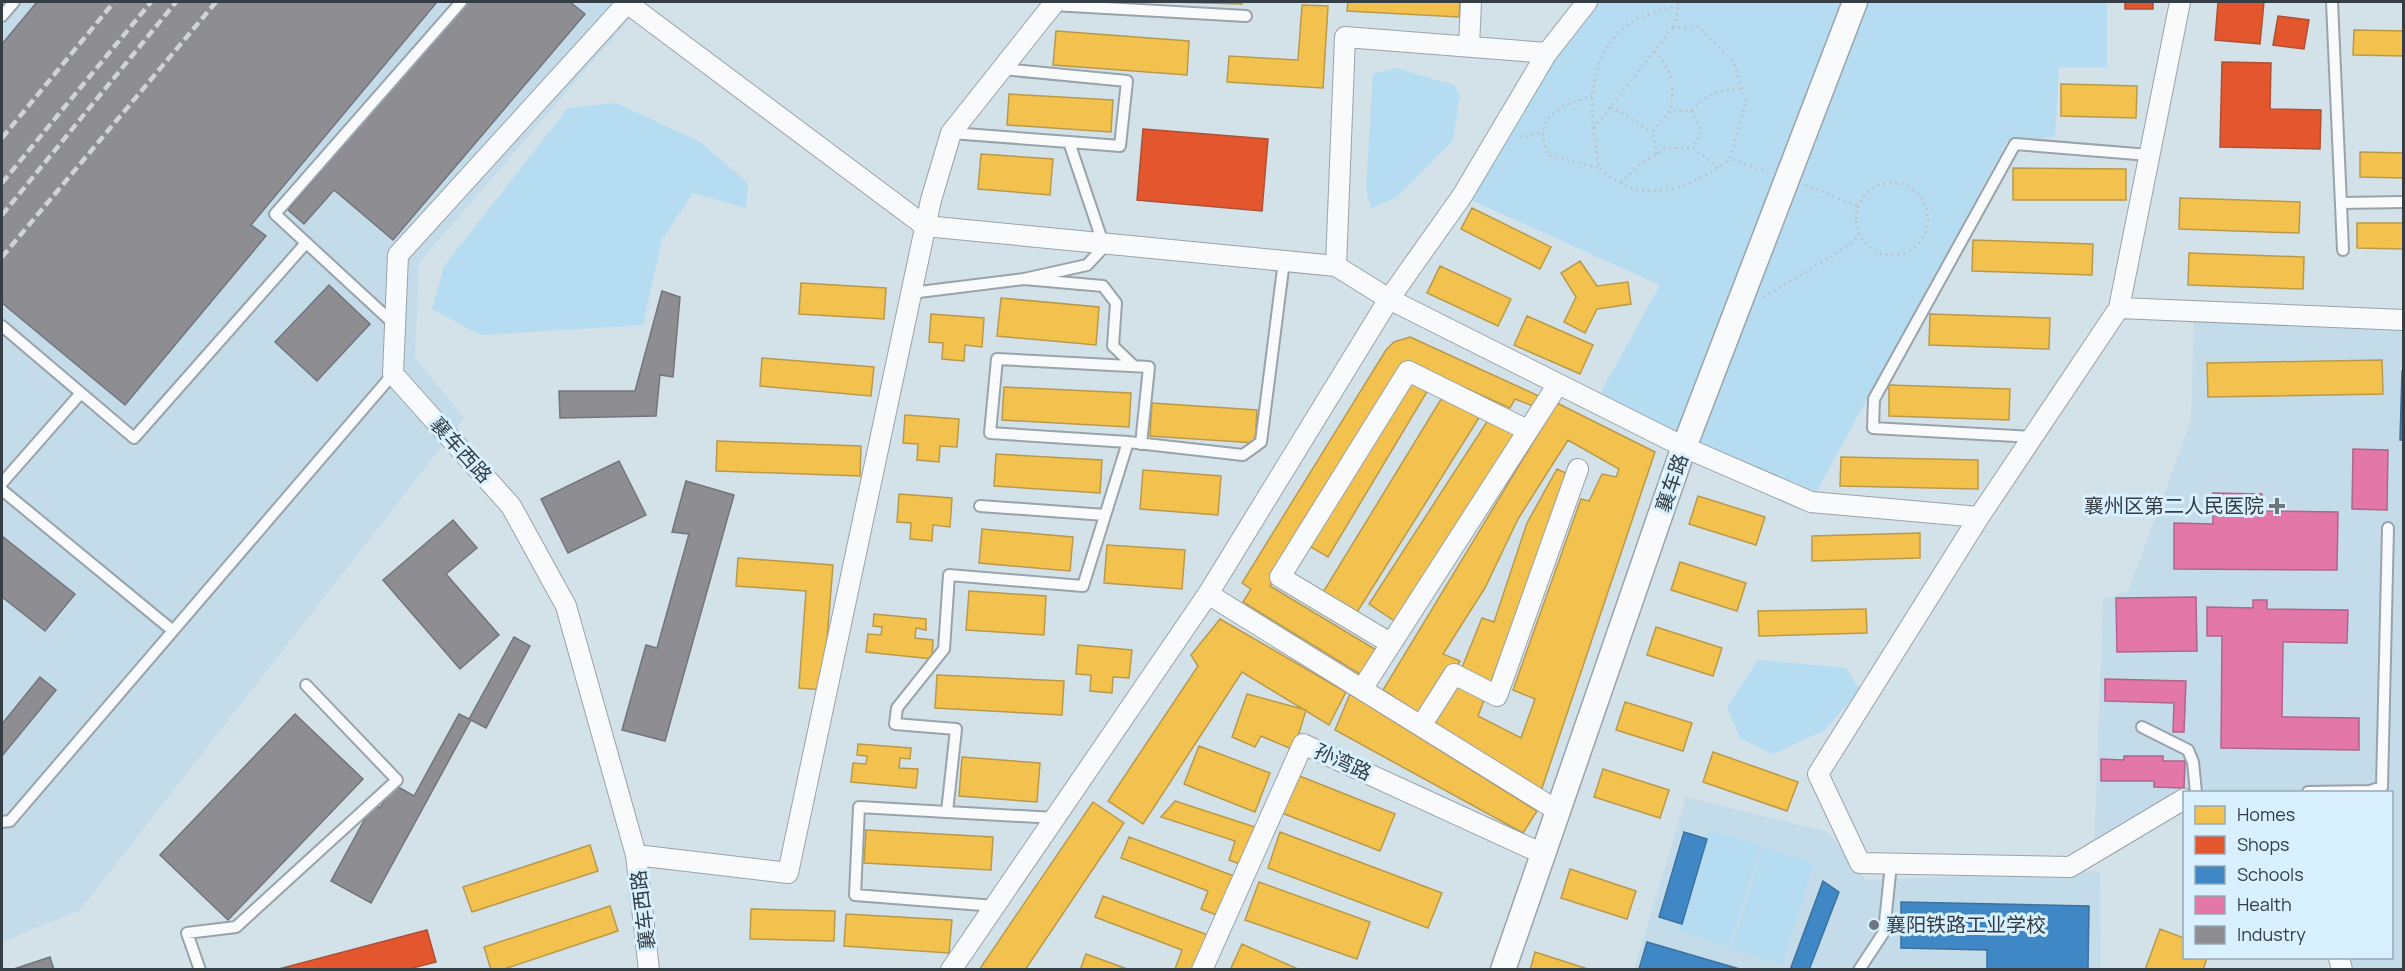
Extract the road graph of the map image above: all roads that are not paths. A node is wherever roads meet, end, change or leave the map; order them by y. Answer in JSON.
{"nodes":[{"id":1,"x":14,"y":2,"type":"edge"},
{"id":2,"x":461,"y":2,"type":"edge"},
{"id":3,"x":626,"y":2,"type":"edge"},
{"id":4,"x":1471,"y":2,"type":"edge"},
{"id":5,"x":1587,"y":2,"type":"edge"},
{"id":6,"x":1855,"y":2,"type":"edge"},
{"id":7,"x":2180,"y":2,"type":"edge"},
{"id":8,"x":2332,"y":2,"type":"edge"},
{"id":9,"x":1054,"y":3,"type":"edge"},
{"id":10,"x":2,"y":16,"type":"edge"},
{"id":11,"x":1246,"y":16,"type":"dead end"},
{"id":12,"x":1469,"y":46,"type":"junction"},
{"id":13,"x":1547,"y":53,"type":"junction"},
{"id":14,"x":1002,"y":69,"type":"junction"},
{"id":15,"x":951,"y":133,"type":"junction"},
{"id":16,"x":1069,"y":142,"type":"junction"},
{"id":17,"x":2149,"y":155,"type":"junction"},
{"id":18,"x":2403,"y":202,"type":"edge"},
{"id":19,"x":2341,"y":203,"type":"junction"},
{"id":20,"x":925,"y":226,"type":"junction"},
{"id":21,"x":306,"y":243,"type":"junction"},
{"id":22,"x":1103,"y":243,"type":"junction"},
{"id":23,"x":2343,"y":250,"type":"dead end"},
{"id":24,"x":1284,"y":261,"type":"junction"},
{"id":25,"x":1336,"y":266,"type":"junction"},
{"id":26,"x":1024,"y":279,"type":"junction"},
{"id":27,"x":911,"y":293,"type":"junction"},
{"id":28,"x":1389,"y":299,"type":"junction"},
{"id":29,"x":2119,"y":308,"type":"junction"},
{"id":30,"x":2403,"y":320,"type":"edge"},
{"id":31,"x":393,"y":323,"type":"junction"},
{"id":32,"x":2,"y":326,"type":"edge"},
{"id":33,"x":1134,"y":366,"type":"junction"},
{"id":34,"x":393,"y":374,"type":"junction"},
{"id":35,"x":1558,"y":384,"type":"junction"},
{"id":36,"x":81,"y":393,"type":"junction"},
{"id":37,"x":1527,"y":430,"type":"junction"},
{"id":38,"x":2033,"y":437,"type":"junction"},
{"id":39,"x":1128,"y":442,"type":"junction"},
{"id":40,"x":1141,"y":444,"type":"junction"},
{"id":41,"x":1684,"y":447,"type":"junction"},
{"id":42,"x":1578,"y":469,"type":"dead end"},
{"id":43,"x":2,"y":483,"type":"edge"},
{"id":44,"x":2,"y":490,"type":"edge"},
{"id":45,"x":980,"y":506,"type":"dead end"},
{"id":46,"x":1105,"y":514,"type":"junction"},
{"id":47,"x":1979,"y":517,"type":"junction"},
{"id":48,"x":2388,"y":528,"type":"dead end"},
{"id":49,"x":1208,"y":594,"type":"junction"},
{"id":50,"x":172,"y":630,"type":"junction"},
{"id":51,"x":1390,"y":643,"type":"junction"},
{"id":52,"x":306,"y":685,"type":"dead end"},
{"id":53,"x":1362,"y":689,"type":"junction"},
{"id":54,"x":1421,"y":726,"type":"junction"},
{"id":55,"x":2142,"y":727,"type":"dead end"},
{"id":56,"x":2196,"y":791,"type":"edge"},
{"id":57,"x":2370,"y":791,"type":"edge"},
{"id":58,"x":2183,"y":801,"type":"edge"},
{"id":59,"x":1558,"y":811,"type":"junction"},
{"id":60,"x":947,"y":812,"type":"junction"},
{"id":61,"x":1054,"y":818,"type":"junction"},
{"id":62,"x":2,"y":822,"type":"edge"},
{"id":63,"x":1543,"y":854,"type":"junction"},
{"id":64,"x":636,"y":855,"type":"junction"},
{"id":65,"x":1891,"y":864,"type":"junction"},
{"id":66,"x":995,"y":906,"type":"junction"},
{"id":67,"x":200,"y":969,"type":"edge"},
{"id":68,"x":649,"y":969,"type":"edge"},
{"id":69,"x":951,"y":969,"type":"edge"},
{"id":70,"x":1202,"y":969,"type":"edge"},
{"id":71,"x":1503,"y":969,"type":"edge"},
{"id":72,"x":1859,"y":969,"type":"edge"}],
"edges":[{"from":1,"to":10,"type":"lane"},
{"from":2,"to":21,"type":"lane"},
{"from":3,"to":20,"type":"street"},
{"from":3,"to":31,"type":"street"},
{"from":4,"to":12,"type":"street"},
{"from":5,"to":13,"type":"street"},
{"from":6,"to":41,"type":"street","name":"襄车路"},
{"from":7,"to":17,"type":"street"},
{"from":8,"to":19,"type":"lane"},
{"from":9,"to":11,"type":"lane"},
{"from":9,"to":14,"type":"street"},
{"from":12,"to":13,"type":"street"},
{"from":12,"to":25,"type":"street"},
{"from":13,"to":28,"type":"street"},
{"from":14,"to":15,"type":"street"},
{"from":14,"to":16,"type":"lane"},
{"from":15,"to":16,"type":"lane"},
{"from":15,"to":20,"type":"street"},
{"from":16,"to":22,"type":"lane"},
{"from":17,"to":29,"type":"street"},
{"from":17,"to":38,"type":"lane"},
{"from":18,"to":19,"type":"lane"},
{"from":19,"to":23,"type":"lane"},
{"from":20,"to":22,"type":"street"},
{"from":20,"to":27,"type":"street"},
{"from":21,"to":31,"type":"lane"},
{"from":21,"to":36,"type":"lane"},
{"from":22,"to":24,"type":"street"},
{"from":22,"to":26,"type":"lane"},
{"from":24,"to":25,"type":"street"},
{"from":24,"to":40,"type":"lane"},
{"from":25,"to":28,"type":"street"},
{"from":26,"to":27,"type":"lane"},
{"from":26,"to":33,"type":"lane"},
{"from":27,"to":64,"type":"street"},
{"from":28,"to":35,"type":"street"},
{"from":28,"to":49,"type":"street"},
{"from":29,"to":30,"type":"street"},
{"from":29,"to":38,"type":"street"},
{"from":31,"to":34,"type":"street"},
{"from":32,"to":36,"type":"lane"},
{"from":33,"to":39,"type":"lane"},
{"from":33,"to":40,"type":"lane"},
{"from":34,"to":50,"type":"lane"},
{"from":34,"to":64,"type":"street","name":"襄车西路"},
{"from":35,"to":37,"type":"street"},
{"from":35,"to":41,"type":"street"},
{"from":36,"to":43,"type":"lane"},
{"from":37,"to":51,"type":"street"},
{"from":37,"to":51,"type":"street"},
{"from":38,"to":47,"type":"street"},
{"from":39,"to":40,"type":"lane"},
{"from":39,"to":46,"type":"lane"},
{"from":41,"to":47,"type":"street"},
{"from":41,"to":59,"type":"street","name":"襄车路"},
{"from":42,"to":54,"type":"street"},
{"from":44,"to":50,"type":"lane"},
{"from":45,"to":46,"type":"lane"},
{"from":46,"to":60,"type":"lane"},
{"from":47,"to":65,"type":"street"},
{"from":48,"to":57,"type":"lane"},
{"from":49,"to":53,"type":"street"},
{"from":49,"to":61,"type":"street"},
{"from":50,"to":62,"type":"lane"},
{"from":51,"to":53,"type":"street"},
{"from":52,"to":67,"type":"lane"},
{"from":53,"to":54,"type":"street"},
{"from":54,"to":59,"type":"street"},
{"from":55,"to":56,"type":"lane"},
{"from":58,"to":65,"type":"street"},
{"from":59,"to":63,"type":"street","name":"襄车路"},
{"from":60,"to":61,"type":"lane"},
{"from":60,"to":66,"type":"lane"},
{"from":61,"to":66,"type":"street"},
{"from":63,"to":70,"type":"street","name":"孙湾路"},
{"from":63,"to":71,"type":"street","name":"襄车路"},
{"from":64,"to":68,"type":"street","name":"襄车西路"},
{"from":65,"to":72,"type":"lane"},
{"from":66,"to":69,"type":"street"}]}
